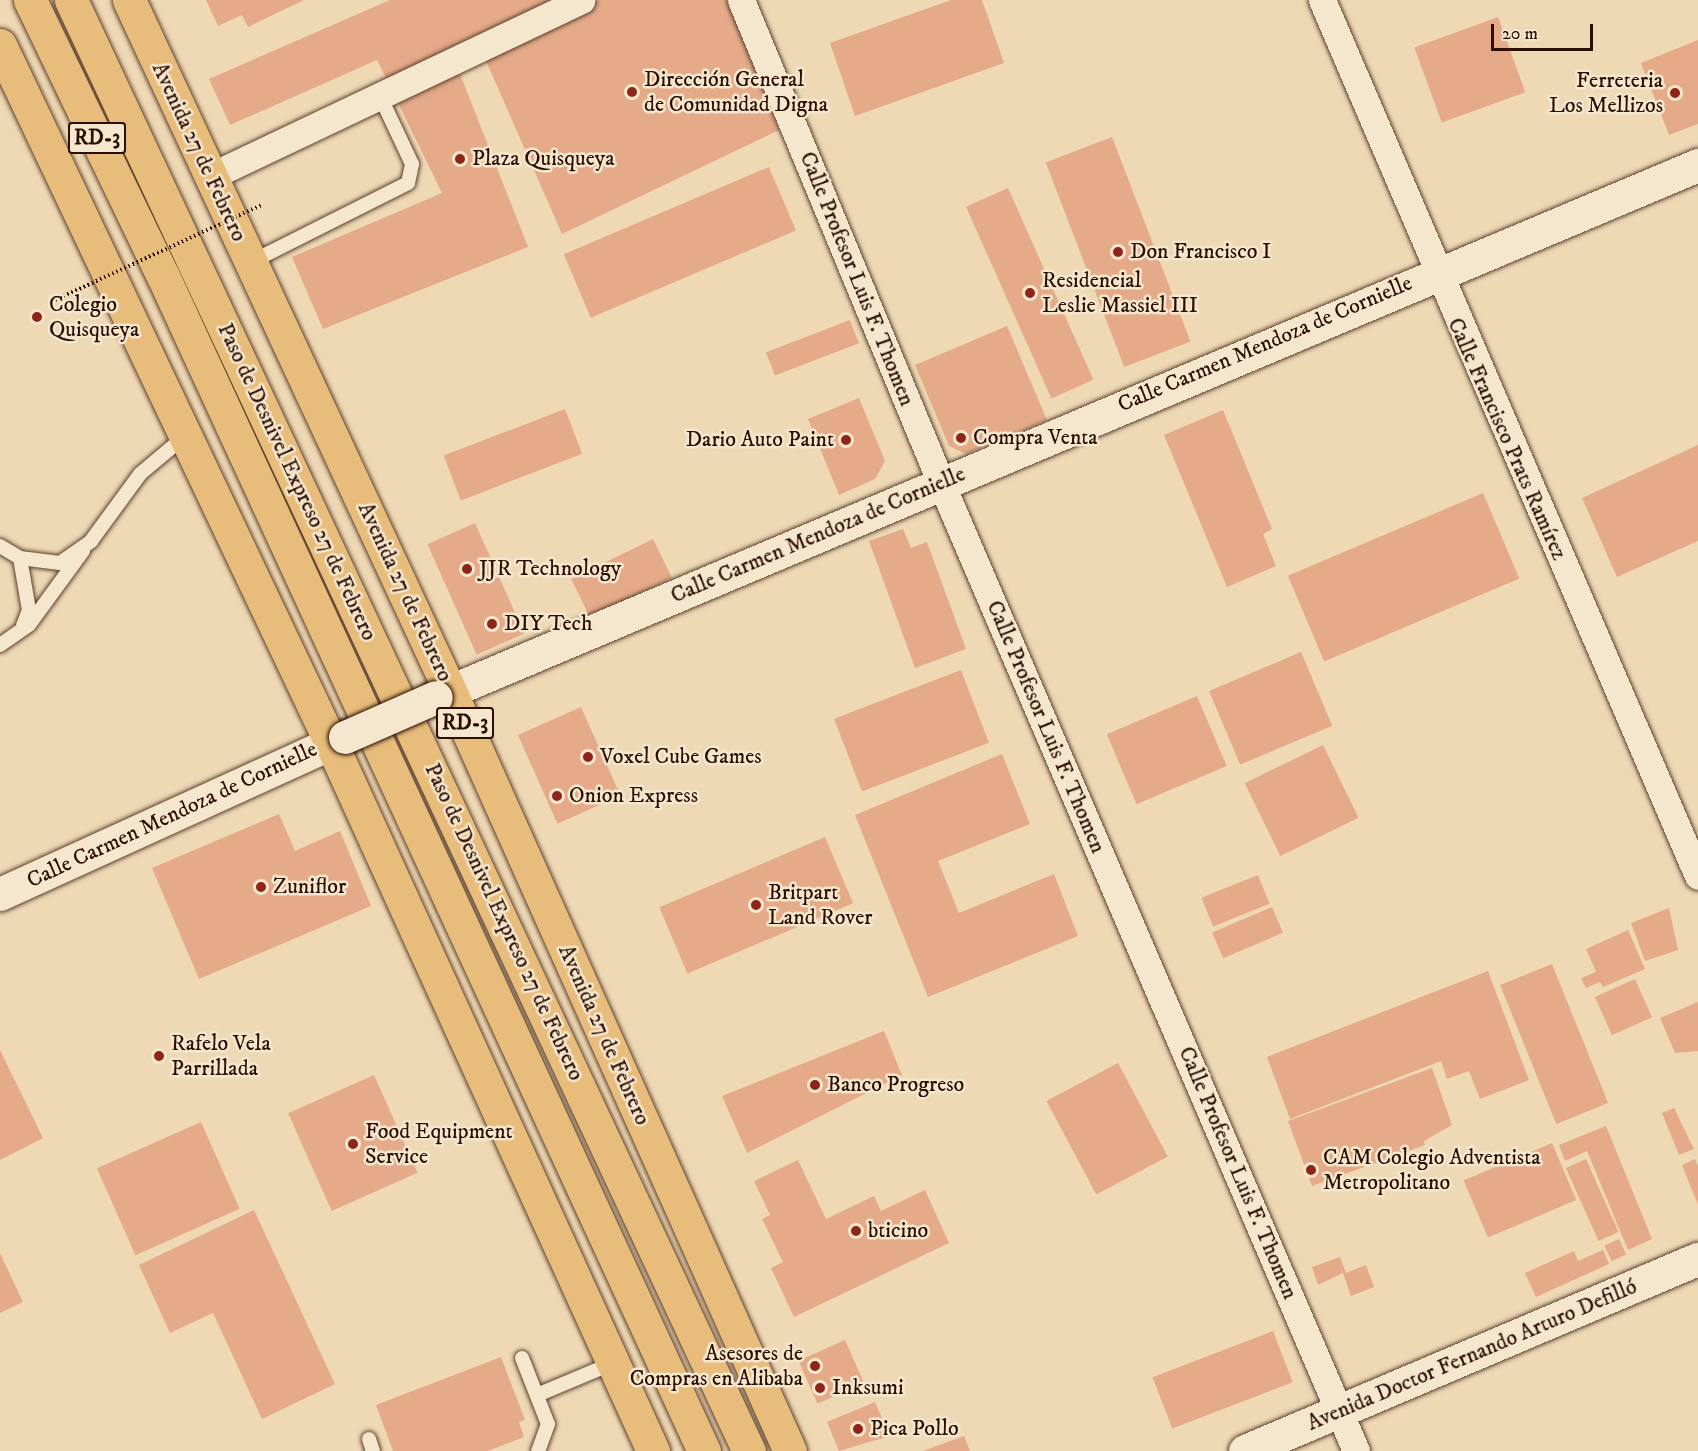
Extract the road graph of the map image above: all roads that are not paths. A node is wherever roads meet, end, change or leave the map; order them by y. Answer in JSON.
{"nodes":[{"id":1,"x":30,"y":0,"type":"edge"},
{"id":2,"x":71,"y":0,"type":"edge"},
{"id":3,"x":129,"y":0,"type":"edge"},
{"id":4,"x":581,"y":0,"type":"edge"},
{"id":5,"x":741,"y":0,"type":"edge"},
{"id":6,"x":1322,"y":0,"type":"edge"},
{"id":7,"x":0,"y":45,"type":"edge"},
{"id":8,"x":380,"y":96,"type":"junction"},
{"id":9,"x":1698,"y":165,"type":"edge"},
{"id":10,"x":211,"y":176,"type":"junction"},
{"id":11,"x":251,"y":262,"type":"junction"},
{"id":12,"x":1434,"y":272,"type":"junction"},
{"id":13,"x":184,"y":437,"type":"junction"},
{"id":14,"x":941,"y":483,"type":"junction"},
{"id":15,"x":91,"y":541,"type":"junction"},
{"id":16,"x":0,"y":546,"type":"edge"},
{"id":17,"x":20,"y":558,"type":"junction"},
{"id":18,"x":21,"y":631,"type":"junction"},
{"id":19,"x":0,"y":645,"type":"edge"},
{"id":20,"x":443,"y":694,"type":"junction"},
{"id":21,"x":338,"y":740,"type":"junction"},
{"id":22,"x":1698,"y":876,"type":"edge"},
{"id":23,"x":0,"y":894,"type":"edge"},
{"id":24,"x":1698,"y":1259,"type":"edge"},
{"id":25,"x":522,"y":1358,"type":"dead end"},
{"id":26,"x":613,"y":1363,"type":"junction"},
{"id":27,"x":537,"y":1395,"type":"junction"},
{"id":28,"x":1340,"y":1411,"type":"junction"},
{"id":29,"x":538,"y":1451,"type":"edge"},
{"id":30,"x":653,"y":1451,"type":"edge"},
{"id":31,"x":704,"y":1451,"type":"edge"},
{"id":32,"x":749,"y":1451,"type":"edge"},
{"id":33,"x":790,"y":1451,"type":"edge"},
{"id":34,"x":1245,"y":1451,"type":"edge"},
{"id":35,"x":1356,"y":1451,"type":"edge"}],
"edges":[{"from":1,"to":31,"type":"main road","name":"Paso de Desnivel Expreso 27 de Febrero","number":"RD-3"},
{"from":2,"to":32,"type":"main road","name":"Paso de Desnivel Expreso 27 de Febrero","number":"RD-3"},
{"from":3,"to":10,"type":"main road","name":"Avenida 27 de Febrero","number":"RD-3"},
{"from":4,"to":8,"type":"street"},
{"from":5,"to":14,"type":"street","name":"Calle Profesor Luis F. Thomen"},
{"from":6,"to":12,"type":"street","name":"Calle Francisco Prats Ramírez"},
{"from":7,"to":13,"type":"main road","number":"RD-3"},
{"from":8,"to":10,"type":"street"},
{"from":8,"to":11,"type":"lane"},
{"from":9,"to":12,"type":"street","name":"Calle Carmen Mendoza de Cornielle"},
{"from":10,"to":11,"type":"main road","name":"Avenida 27 de Febrero","number":"RD-3"},
{"from":11,"to":20,"type":"main road","name":"Avenida 27 de Febrero","number":"RD-3"},
{"from":12,"to":14,"type":"street","name":"Calle Carmen Mendoza de Cornielle"},
{"from":12,"to":22,"type":"street","name":"Calle Francisco Prats Ramírez"},
{"from":13,"to":15,"type":"lane"},
{"from":13,"to":21,"type":"main road","number":"RD-3"},
{"from":14,"to":20,"type":"street","name":"Calle Carmen Mendoza de Cornielle"},
{"from":14,"to":28,"type":"street","name":"Calle Profesor Luis F. Thomen"},
{"from":15,"to":17,"type":"lane"},
{"from":15,"to":18,"type":"lane"},
{"from":16,"to":17,"type":"lane"},
{"from":17,"to":18,"type":"lane"},
{"from":18,"to":19,"type":"lane"},
{"from":20,"to":21,"type":"street","name":"Calle Carmen Mendoza de Cornielle","bridge":true},
{"from":20,"to":33,"type":"main road","name":"Avenida 27 de Febrero","number":"RD-3"},
{"from":21,"to":23,"type":"street","name":"Calle Carmen Mendoza de Cornielle"},
{"from":21,"to":26,"type":"main road","number":"RD-3"},
{"from":24,"to":28,"type":"street","name":"Avenida Doctor Fernando Arturo Defilló"},
{"from":25,"to":27,"type":"lane"},
{"from":26,"to":27,"type":"lane"},
{"from":26,"to":30,"type":"main road","number":"RD-3"},
{"from":27,"to":29,"type":"lane"},
{"from":28,"to":34,"type":"street","name":"Avenida Doctor Fernando Arturo Defilló"},
{"from":28,"to":35,"type":"street","name":"Calle Profesor Luis F. Thomen"}]}
